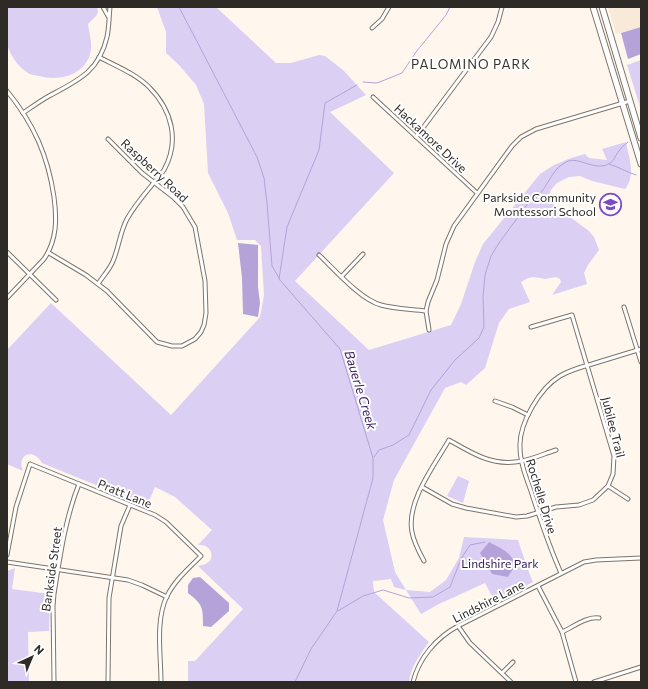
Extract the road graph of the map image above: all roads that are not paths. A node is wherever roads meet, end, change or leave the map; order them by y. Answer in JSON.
{"nodes":[{"id":1,"x":103,"y":7,"type":"edge"},
{"id":2,"x":110,"y":7,"type":"edge"},
{"id":3,"x":389,"y":7,"type":"edge"},
{"id":4,"x":502,"y":7,"type":"edge"},
{"id":5,"x":593,"y":7,"type":"edge"},
{"id":6,"x":602,"y":7,"type":"edge"},
{"id":7,"x":108,"y":16,"type":"junction"},
{"id":8,"x":372,"y":28,"type":"dead end"},
{"id":9,"x":99,"y":57,"type":"junction"},
{"id":10,"x":7,"y":92,"type":"edge"},
{"id":11,"x":373,"y":97,"type":"dead end"},
{"id":12,"x":630,"y":101,"type":"junction"},
{"id":13,"x":622,"y":103,"type":"junction"},
{"id":14,"x":23,"y":113,"type":"junction"},
{"id":15,"x":416,"y":137,"type":"junction"},
{"id":16,"x":641,"y":138,"type":"edge"},
{"id":17,"x":108,"y":139,"type":"dead end"},
{"id":18,"x":641,"y":164,"type":"edge"},
{"id":19,"x":154,"y":182,"type":"junction"},
{"id":20,"x":477,"y":193,"type":"junction"},
{"id":21,"x":7,"y":252,"type":"edge"},
{"id":22,"x":49,"y":253,"type":"junction"},
{"id":23,"x":363,"y":254,"type":"dead end"},
{"id":24,"x":319,"y":255,"type":"dead end"},
{"id":25,"x":30,"y":274,"type":"junction"},
{"id":26,"x":342,"y":276,"type":"junction"},
{"id":27,"x":98,"y":284,"type":"junction"},
{"id":28,"x":7,"y":298,"type":"edge"},
{"id":29,"x":56,"y":300,"type":"dead end"},
{"id":30,"x":624,"y":307,"type":"dead end"},
{"id":31,"x":426,"y":310,"type":"junction"},
{"id":32,"x":531,"y":327,"type":"dead end"},
{"id":33,"x":429,"y":330,"type":"dead end"},
{"id":34,"x":639,"y":350,"type":"edge"},
{"id":35,"x":641,"y":362,"type":"edge"},
{"id":36,"x":587,"y":365,"type":"junction"},
{"id":37,"x":495,"y":401,"type":"dead end"},
{"id":38,"x":528,"y":415,"type":"junction"},
{"id":39,"x":556,"y":450,"type":"dead end"},
{"id":40,"x":522,"y":461,"type":"junction"},
{"id":41,"x":79,"y":484,"type":"junction"},
{"id":42,"x":608,"y":486,"type":"junction"},
{"id":43,"x":422,"y":487,"type":"junction"},
{"id":44,"x":628,"y":499,"type":"dead end"},
{"id":45,"x":130,"y":505,"type":"junction"},
{"id":46,"x":538,"y":513,"type":"junction"},
{"id":47,"x":7,"y":555,"type":"edge"},
{"id":48,"x":641,"y":558,"type":"edge"},
{"id":49,"x":424,"y":561,"type":"dead end"},
{"id":50,"x":7,"y":562,"type":"edge"},
{"id":51,"x":58,"y":569,"type":"junction"},
{"id":52,"x":561,"y":573,"type":"junction"},
{"id":53,"x":112,"y":577,"type":"junction"},
{"id":54,"x":538,"y":586,"type":"junction"},
{"id":55,"x":167,"y":597,"type":"junction"},
{"id":56,"x":599,"y":618,"type":"dead end"},
{"id":57,"x":458,"y":626,"type":"junction"},
{"id":58,"x":562,"y":632,"type":"junction"},
{"id":59,"x":513,"y":662,"type":"dead end"},
{"id":60,"x":641,"y":667,"type":"edge"},
{"id":61,"x":502,"y":673,"type":"junction"},
{"id":62,"x":54,"y":682,"type":"edge"},
{"id":63,"x":108,"y":682,"type":"edge"},
{"id":64,"x":161,"y":682,"type":"edge"},
{"id":65,"x":413,"y":682,"type":"edge"},
{"id":66,"x":511,"y":682,"type":"edge"},
{"id":67,"x":576,"y":682,"type":"edge"},
{"id":68,"x":594,"y":682,"type":"edge"}],
"edges":[{"from":1,"to":7,"type":"street"},
{"from":2,"to":7,"type":"street"},
{"from":3,"to":8,"type":"street"},
{"from":4,"to":15,"type":"street"},
{"from":5,"to":13,"type":"main road"},
{"from":6,"to":12,"type":"main road"},
{"from":7,"to":9,"type":"street"},
{"from":9,"to":14,"type":"street"},
{"from":9,"to":19,"type":"street"},
{"from":10,"to":14,"type":"street"},
{"from":11,"to":15,"type":"street","name":"Hackamore Drive"},
{"from":12,"to":13,"type":"street"},
{"from":12,"to":16,"type":"main road"},
{"from":13,"to":18,"type":"main road"},
{"from":13,"to":20,"type":"street"},
{"from":14,"to":22,"type":"street"},
{"from":15,"to":20,"type":"street","name":"Hackamore Drive"},
{"from":17,"to":19,"type":"street","name":"Raspberry Road"},
{"from":19,"to":27,"type":"street"},
{"from":19,"to":27,"type":"street","name":"Raspberry Road"},
{"from":20,"to":31,"type":"street"},
{"from":21,"to":25,"type":"street"},
{"from":22,"to":25,"type":"street"},
{"from":22,"to":27,"type":"street","name":"Raspberry Road"},
{"from":23,"to":26,"type":"street"},
{"from":24,"to":26,"type":"street"},
{"from":25,"to":28,"type":"street"},
{"from":25,"to":29,"type":"street"},
{"from":26,"to":31,"type":"street"},
{"from":30,"to":34,"type":"street"},
{"from":31,"to":33,"type":"street"},
{"from":32,"to":36,"type":"street","name":"Jubilee Trail"},
{"from":34,"to":35,"type":"street"},
{"from":34,"to":36,"type":"street","name":"Rochelle Drive"},
{"from":36,"to":38,"type":"street","name":"Rochelle Drive"},
{"from":36,"to":42,"type":"street","name":"Jubilee Trail"},
{"from":37,"to":38,"type":"street"},
{"from":38,"to":40,"type":"street","name":"Rochelle Drive"},
{"from":39,"to":40,"type":"street"},
{"from":40,"to":43,"type":"street"},
{"from":40,"to":46,"type":"street","name":"Rochelle Drive"},
{"from":41,"to":45,"type":"street","name":"Pratt Lane"},
{"from":41,"to":47,"type":"street","name":"Pratt Lane"},
{"from":41,"to":51,"type":"street","name":"Bankside Street"},
{"from":42,"to":44,"type":"street"},
{"from":42,"to":46,"type":"street"},
{"from":43,"to":46,"type":"street"},
{"from":43,"to":49,"type":"street"},
{"from":45,"to":53,"type":"street"},
{"from":45,"to":55,"type":"street","name":"Pratt Lane"},
{"from":46,"to":52,"type":"street","name":"Rochelle Drive"},
{"from":48,"to":52,"type":"street","name":"Lindshire Lane"},
{"from":50,"to":51,"type":"street"},
{"from":51,"to":53,"type":"street"},
{"from":51,"to":62,"type":"street","name":"Bankside Street"},
{"from":52,"to":54,"type":"street","name":"Lindshire Lane"},
{"from":53,"to":55,"type":"street"},
{"from":53,"to":63,"type":"street"},
{"from":54,"to":57,"type":"street","name":"Lindshire Lane"},
{"from":54,"to":58,"type":"street"},
{"from":55,"to":64,"type":"street"},
{"from":56,"to":58,"type":"street"},
{"from":57,"to":61,"type":"street"},
{"from":57,"to":65,"type":"street","name":"Lindshire Lane"},
{"from":58,"to":67,"type":"street"},
{"from":59,"to":61,"type":"street"},
{"from":60,"to":68,"type":"street"},
{"from":61,"to":66,"type":"street"}]}
